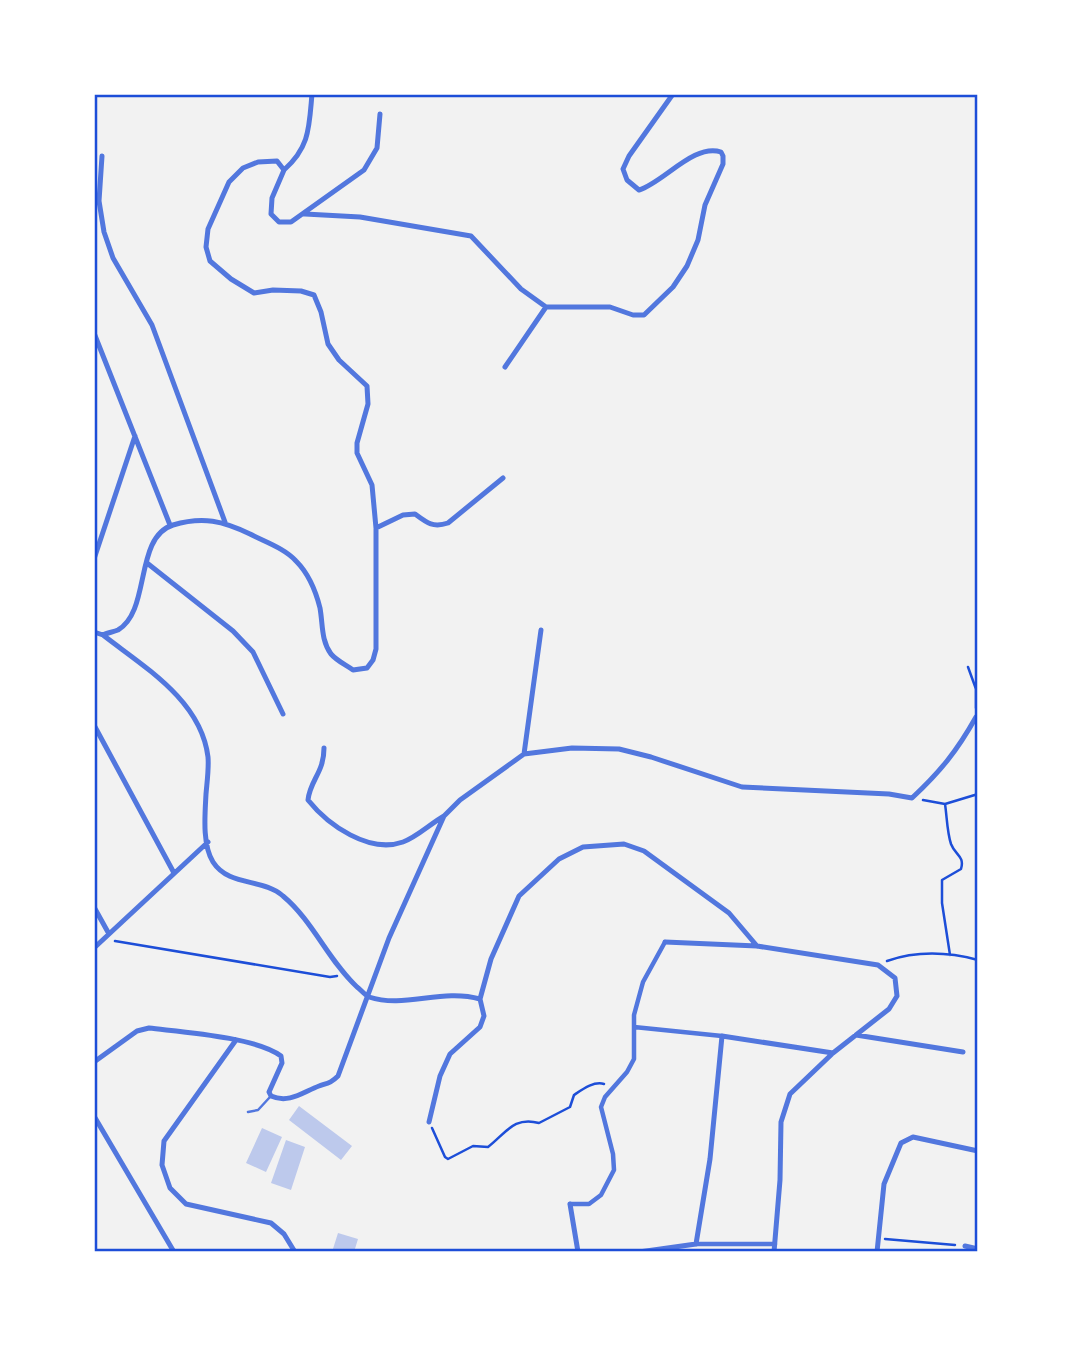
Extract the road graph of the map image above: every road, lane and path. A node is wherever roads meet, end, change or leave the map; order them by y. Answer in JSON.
{"nodes":[{"id":1,"x":312,"y":94,"type":"edge"},
{"id":2,"x":673,"y":94,"type":"edge"},
{"id":3,"x":380,"y":114,"type":"dead end"},
{"id":4,"x":102,"y":156,"type":"dead end"},
{"id":5,"x":284,"y":170,"type":"junction"},
{"id":6,"x":305,"y":214,"type":"junction"},
{"id":7,"x":545,"y":307,"type":"junction"},
{"id":8,"x":94,"y":332,"type":"edge"},
{"id":9,"x":505,"y":366,"type":"dead end"},
{"id":10,"x":136,"y":434,"type":"junction"},
{"id":11,"x":503,"y":478,"type":"dead end"},
{"id":12,"x":225,"y":522,"type":"junction"},
{"id":13,"x":170,"y":525,"type":"junction"},
{"id":14,"x":376,"y":528,"type":"junction"},
{"id":15,"x":94,"y":559,"type":"edge"},
{"id":16,"x":147,"y":564,"type":"junction"},
{"id":17,"x":541,"y":630,"type":"dead end"},
{"id":18,"x":94,"y":632,"type":"edge"},
{"id":19,"x":103,"y":635,"type":"junction"},
{"id":20,"x":968,"y":667,"type":"dead end"},
{"id":21,"x":283,"y":714,"type":"dead end"},
{"id":22,"x":976,"y":717,"type":"edge"},
{"id":23,"x":94,"y":725,"type":"edge"},
{"id":24,"x":324,"y":748,"type":"dead end"},
{"id":25,"x":524,"y":754,"type":"junction"},
{"id":26,"x":978,"y":794,"type":"edge"},
{"id":27,"x":912,"y":798,"type":"junction"},
{"id":28,"x":945,"y":804,"type":"junction"},
{"id":29,"x":444,"y":816,"type":"junction"},
{"id":30,"x":208,"y":842,"type":"junction"},
{"id":31,"x":174,"y":873,"type":"junction"},
{"id":32,"x":94,"y":907,"type":"edge"},
{"id":33,"x":109,"y":934,"type":"junction"},
{"id":34,"x":665,"y":942,"type":"joint"},
{"id":35,"x":757,"y":946,"type":"junction"},
{"id":36,"x":94,"y":948,"type":"edge"},
{"id":37,"x":950,"y":955,"type":"junction"},
{"id":38,"x":978,"y":960,"type":"edge"},
{"id":39,"x":878,"y":964,"type":"junction"},
{"id":40,"x":343,"y":974,"type":"junction"},
{"id":41,"x":368,"y":996,"type":"junction"},
{"id":42,"x":480,"y":999,"type":"junction"},
{"id":43,"x":634,"y":1027,"type":"junction"},
{"id":44,"x":856,"y":1035,"type":"junction"},
{"id":45,"x":722,"y":1036,"type":"junction"},
{"id":46,"x":236,"y":1040,"type":"junction"},
{"id":47,"x":963,"y":1052,"type":"dead end"},
{"id":48,"x":833,"y":1053,"type":"junction"},
{"id":49,"x":94,"y":1062,"type":"edge"},
{"id":50,"x":271,"y":1096,"type":"junction"},
{"id":51,"x":605,"y":1097,"type":"junction"},
{"id":52,"x":248,"y":1112,"type":"dead end"},
{"id":53,"x":94,"y":1116,"type":"edge"},
{"id":54,"x":429,"y":1122,"type":"joint"},
{"id":55,"x":978,"y":1150,"type":"edge"},
{"id":56,"x":570,"y":1204,"type":"joint"},
{"id":57,"x":878,"y":1239,"type":"junction"},
{"id":58,"x":696,"y":1244,"type":"junction"},
{"id":59,"x":775,"y":1244,"type":"junction"},
{"id":60,"x":965,"y":1246,"type":"joint"},
{"id":61,"x":978,"y":1249,"type":"edge"},
{"id":62,"x":174,"y":1251,"type":"edge"},
{"id":63,"x":295,"y":1251,"type":"edge"},
{"id":64,"x":578,"y":1251,"type":"edge"},
{"id":65,"x":639,"y":1251,"type":"edge"},
{"id":66,"x":664,"y":1251,"type":"edge"},
{"id":67,"x":774,"y":1251,"type":"edge"},
{"id":68,"x":877,"y":1251,"type":"edge"}],
"edges":[{"from":1,"to":5,"type":"street"},
{"from":2,"to":7,"type":"street"},
{"from":3,"to":6,"type":"street"},
{"from":4,"to":12,"type":"street"},
{"from":5,"to":6,"type":"street"},
{"from":5,"to":14,"type":"street"},
{"from":6,"to":7,"type":"street"},
{"from":7,"to":9,"type":"street"},
{"from":8,"to":10,"type":"street"},
{"from":10,"to":13,"type":"street"},
{"from":10,"to":15,"type":"street"},
{"from":11,"to":14,"type":"street"},
{"from":12,"to":13,"type":"street"},
{"from":12,"to":14,"type":"street"},
{"from":13,"to":16,"type":"street"},
{"from":16,"to":19,"type":"street"},
{"from":16,"to":21,"type":"street"},
{"from":17,"to":25,"type":"street"},
{"from":18,"to":19,"type":"street"},
{"from":19,"to":30,"type":"street"},
{"from":20,"to":22,"type":"path"},
{"from":22,"to":27,"type":"street"},
{"from":23,"to":31,"type":"street"},
{"from":24,"to":29,"type":"street"},
{"from":25,"to":27,"type":"street"},
{"from":25,"to":29,"type":"street"},
{"from":26,"to":28,"type":"path"},
{"from":27,"to":28,"type":"path"},
{"from":28,"to":37,"type":"path"},
{"from":29,"to":41,"type":"street"},
{"from":30,"to":31,"type":"street"},
{"from":30,"to":40,"type":"street"},
{"from":31,"to":33,"type":"street"},
{"from":32,"to":33,"type":"street"},
{"from":33,"to":36,"type":"street"},
{"from":33,"to":40,"type":"path"},
{"from":34,"to":35,"type":"street"},
{"from":34,"to":43,"type":"street"},
{"from":35,"to":39,"type":"street"},
{"from":35,"to":42,"type":"street"},
{"from":37,"to":38,"type":"path"},
{"from":37,"to":39,"type":"path"},
{"from":39,"to":44,"type":"street"},
{"from":40,"to":41,"type":"street"},
{"from":41,"to":42,"type":"street"},
{"from":41,"to":50,"type":"street"},
{"from":42,"to":54,"type":"street"},
{"from":43,"to":45,"type":"street"},
{"from":43,"to":51,"type":"street"},
{"from":44,"to":47,"type":"street"},
{"from":44,"to":48,"type":"street"},
{"from":45,"to":48,"type":"street"},
{"from":45,"to":58,"type":"street"},
{"from":46,"to":49,"type":"street"},
{"from":46,"to":50,"type":"street"},
{"from":46,"to":63,"type":"street"},
{"from":48,"to":59,"type":"street"},
{"from":50,"to":52,"type":"lane"},
{"from":51,"to":54,"type":"path"},
{"from":51,"to":56,"type":"street"},
{"from":53,"to":62,"type":"street"},
{"from":55,"to":57,"type":"street"},
{"from":56,"to":64,"type":"street"},
{"from":57,"to":60,"type":"path"},
{"from":57,"to":68,"type":"street"},
{"from":58,"to":59,"type":"street"},
{"from":58,"to":66,"type":"street"},
{"from":59,"to":67,"type":"street"},
{"from":60,"to":61,"type":"street"},
{"from":65,"to":66,"type":"street"}]}
